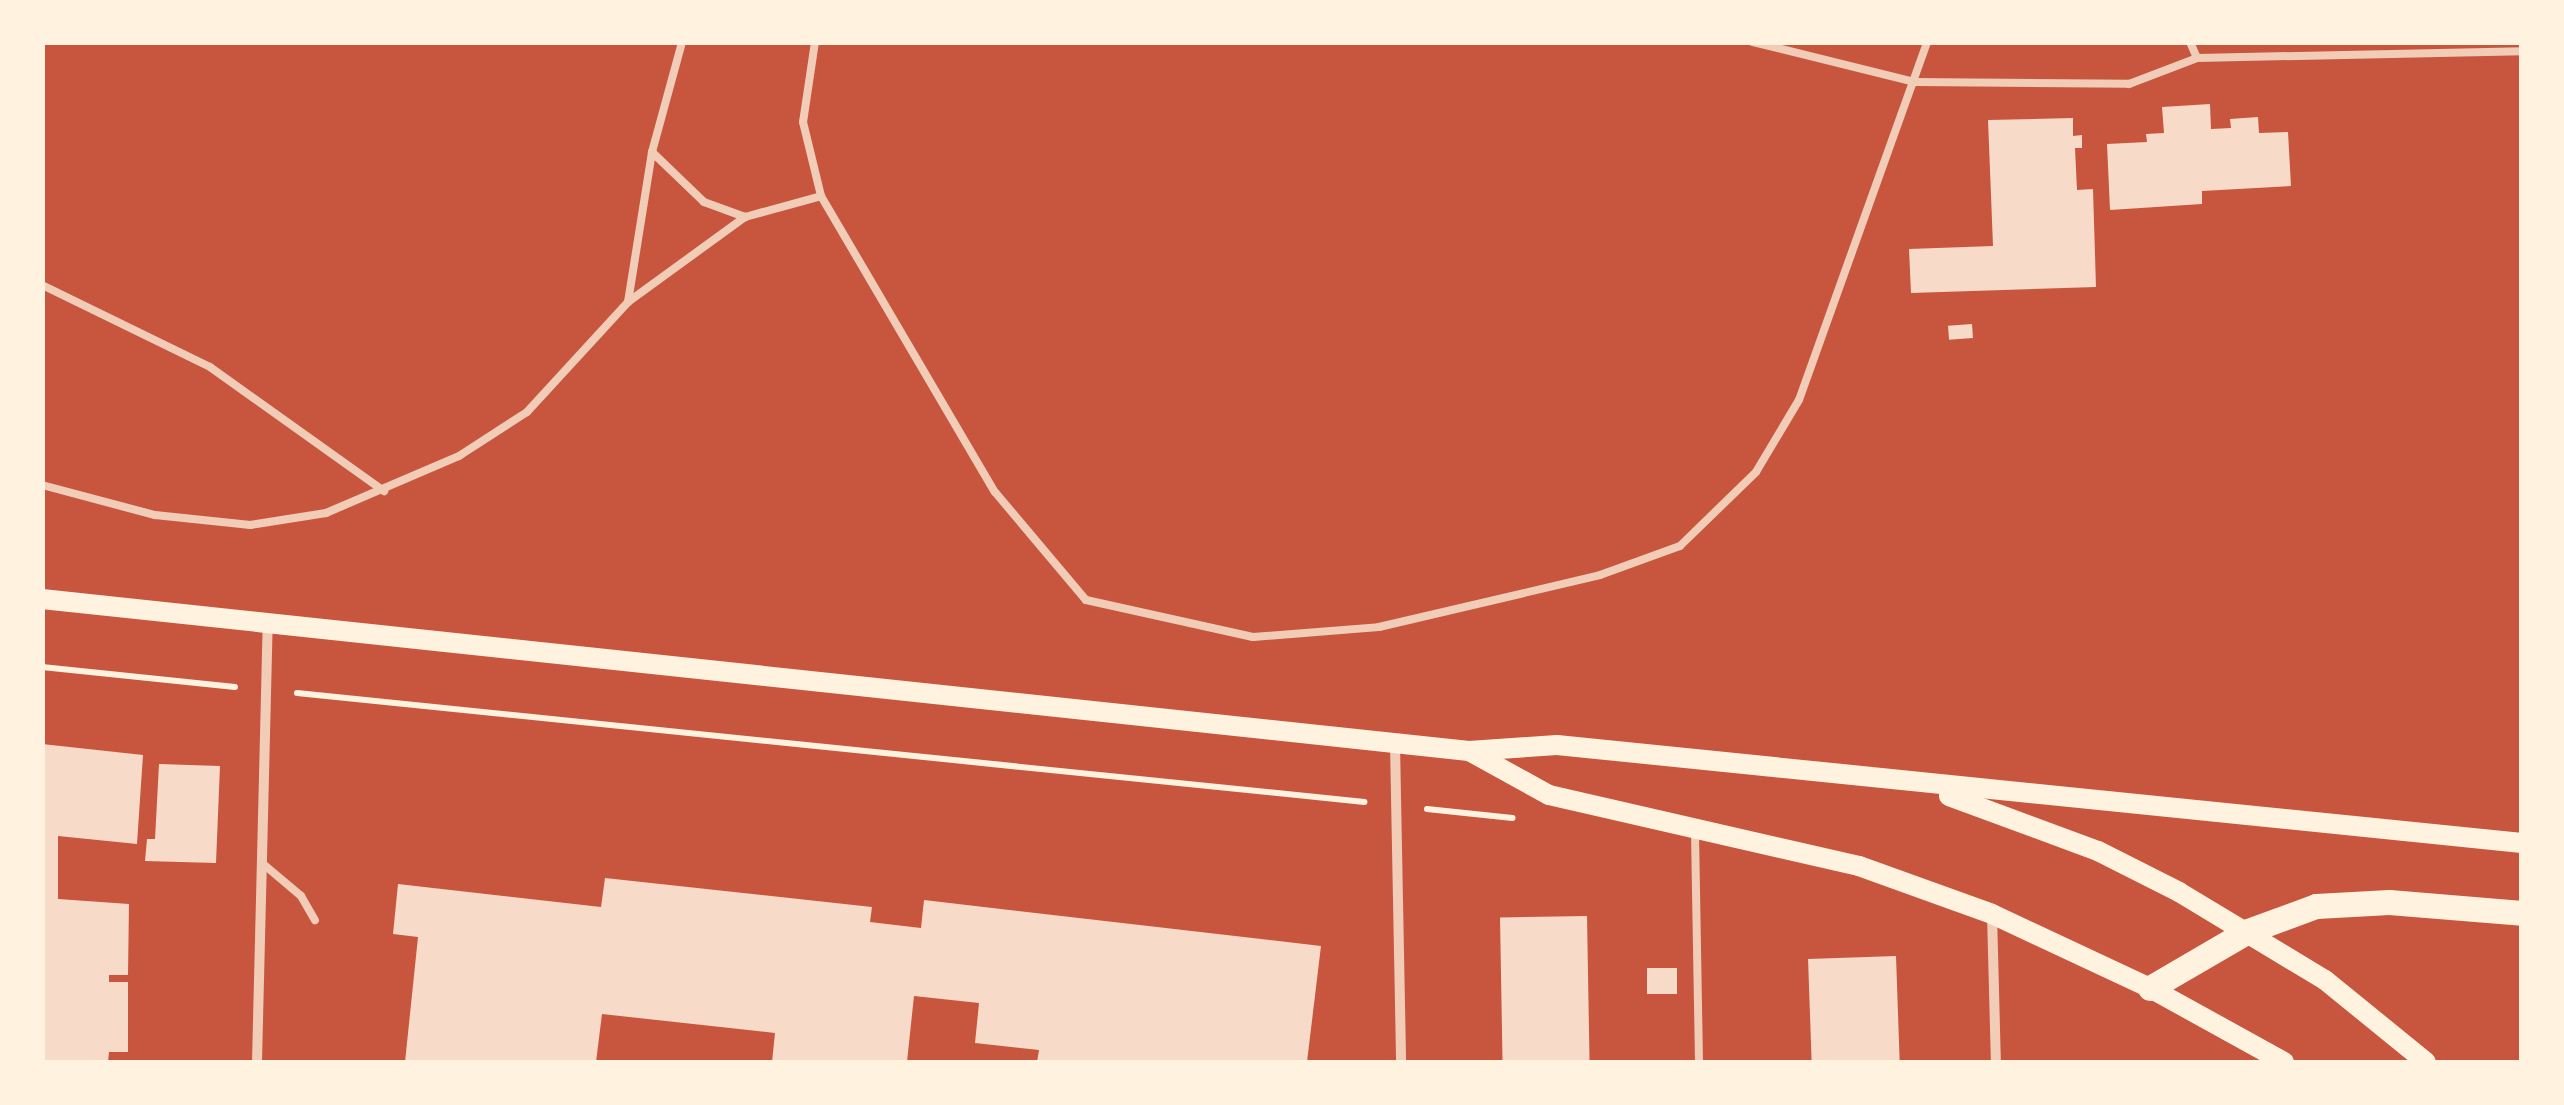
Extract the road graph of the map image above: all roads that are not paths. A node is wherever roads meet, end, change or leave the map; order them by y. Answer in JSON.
{"nodes":[{"id":1,"x":682,"y":42,"type":"edge"},
{"id":2,"x":815,"y":42,"type":"edge"},
{"id":3,"x":1753,"y":42,"type":"edge"},
{"id":4,"x":1927,"y":42,"type":"edge"},
{"id":5,"x":2190,"y":42,"type":"edge"},
{"id":6,"x":2522,"y":51,"type":"edge"},
{"id":7,"x":2197,"y":58,"type":"junction"},
{"id":8,"x":1915,"y":82,"type":"junction"},
{"id":9,"x":652,"y":152,"type":"junction"},
{"id":10,"x":821,"y":196,"type":"junction"},
{"id":11,"x":745,"y":217,"type":"junction"},
{"id":12,"x":42,"y":285,"type":"edge"},
{"id":13,"x":628,"y":302,"type":"junction"},
{"id":14,"x":42,"y":485,"type":"edge"},
{"id":15,"x":384,"y":491,"type":"junction"},
{"id":16,"x":42,"y":599,"type":"edge"},
{"id":17,"x":268,"y":622,"type":"junction"},
{"id":18,"x":1395,"y":743,"type":"junction"},
{"id":19,"x":1470,"y":751,"type":"junction"},
{"id":20,"x":1918,"y":785,"type":"junction"},
{"id":21,"x":1696,"y":828,"type":"junction"},
{"id":22,"x":2522,"y":843,"type":"edge"},
{"id":23,"x":262,"y":863,"type":"junction"},
{"id":24,"x":2522,"y":913,"type":"edge"},
{"id":25,"x":1992,"y":914,"type":"junction"},
{"id":26,"x":315,"y":920,"type":"dead end"},
{"id":27,"x":2248,"y":931,"type":"junction"},
{"id":28,"x":2150,"y":988,"type":"junction"},
{"id":29,"x":257,"y":1062,"type":"edge"},
{"id":30,"x":1401,"y":1062,"type":"edge"},
{"id":31,"x":1699,"y":1062,"type":"edge"},
{"id":32,"x":1996,"y":1062,"type":"edge"},
{"id":33,"x":2281,"y":1062,"type":"edge"},
{"id":34,"x":2426,"y":1062,"type":"edge"}],
"edges":[{"from":1,"to":9,"type":"lane"},
{"from":2,"to":10,"type":"lane"},
{"from":3,"to":8,"type":"lane"},
{"from":4,"to":8,"type":"lane"},
{"from":5,"to":7,"type":"lane"},
{"from":6,"to":7,"type":"lane"},
{"from":7,"to":8,"type":"lane"},
{"from":8,"to":10,"type":"lane"},
{"from":9,"to":11,"type":"lane"},
{"from":9,"to":13,"type":"lane"},
{"from":10,"to":11,"type":"lane"},
{"from":11,"to":13,"type":"lane"},
{"from":12,"to":15,"type":"lane"},
{"from":13,"to":15,"type":"lane"},
{"from":14,"to":15,"type":"lane"},
{"from":16,"to":17,"type":"main road"},
{"from":17,"to":18,"type":"main road"},
{"from":17,"to":23,"type":"street"},
{"from":18,"to":19,"type":"main road"},
{"from":18,"to":30,"type":"street"},
{"from":19,"to":20,"type":"main road"},
{"from":19,"to":21,"type":"main road"},
{"from":20,"to":22,"type":"main road"},
{"from":20,"to":27,"type":"main road"},
{"from":21,"to":25,"type":"main road"},
{"from":21,"to":31,"type":"lane"},
{"from":23,"to":26,"type":"lane"},
{"from":23,"to":29,"type":"street"},
{"from":24,"to":27,"type":"main road"},
{"from":25,"to":28,"type":"main road"},
{"from":25,"to":32,"type":"street"},
{"from":27,"to":28,"type":"main road"},
{"from":27,"to":34,"type":"main road"},
{"from":28,"to":33,"type":"main road"}]}
